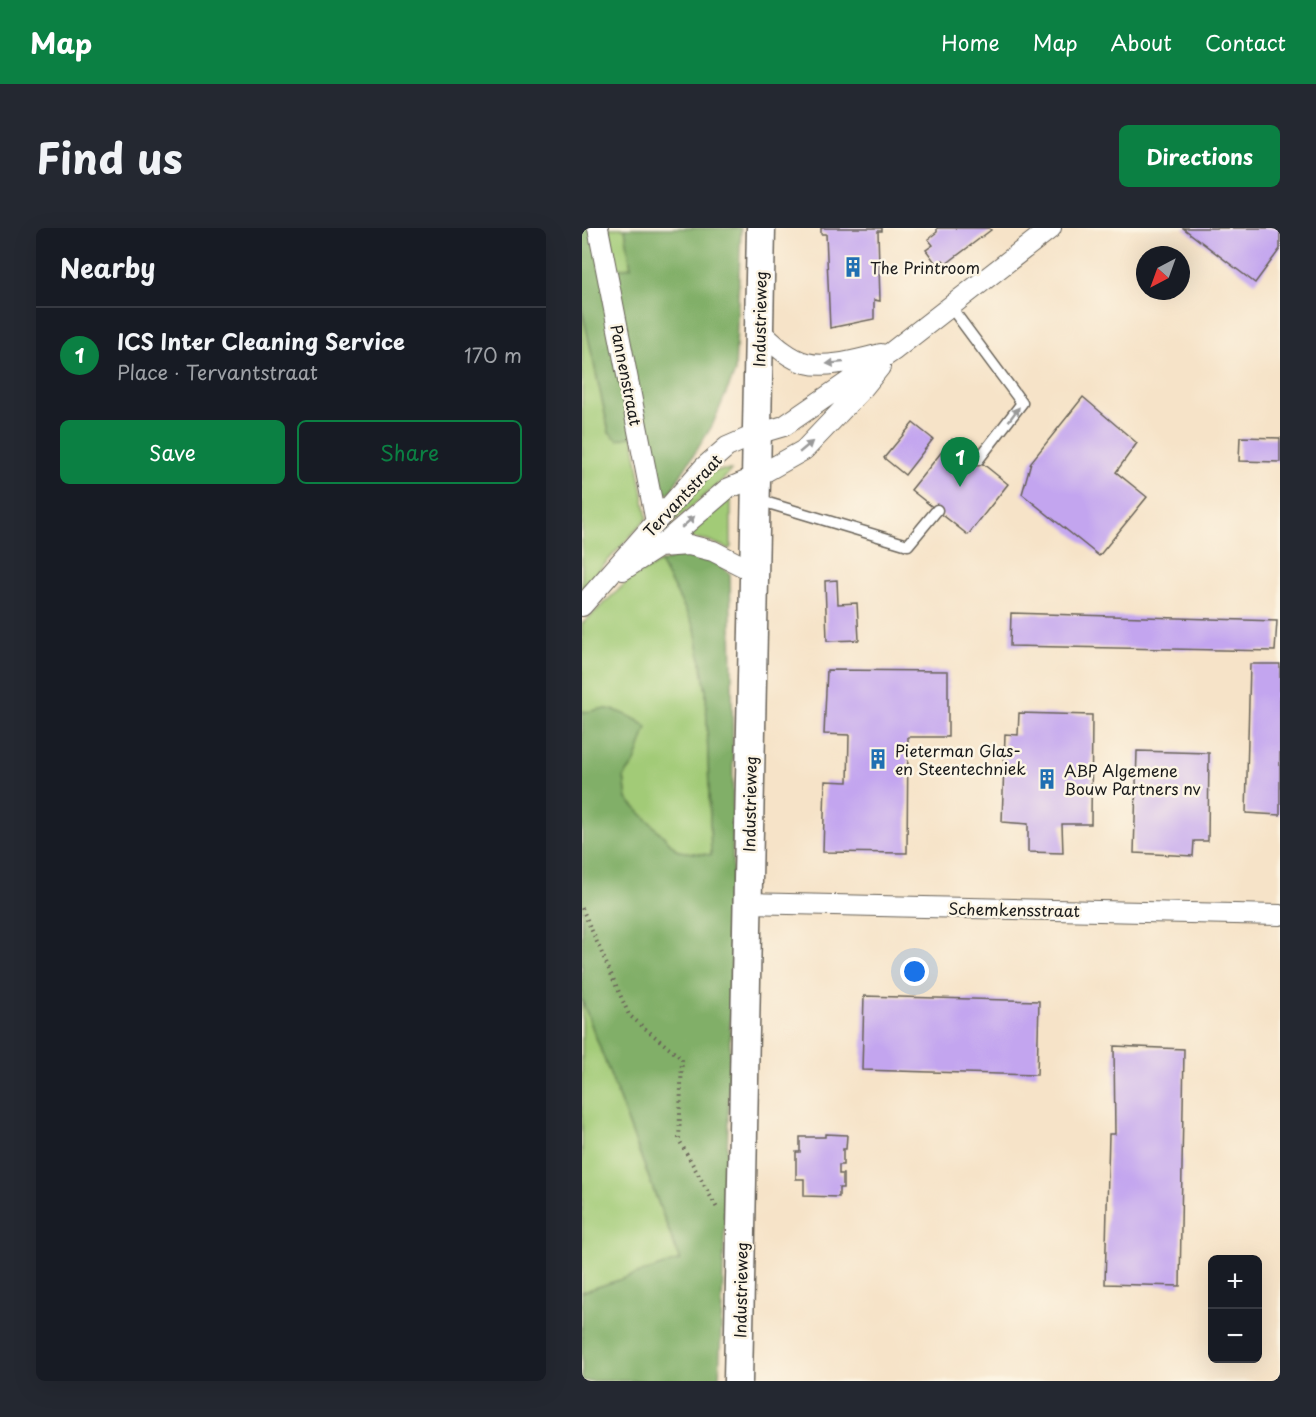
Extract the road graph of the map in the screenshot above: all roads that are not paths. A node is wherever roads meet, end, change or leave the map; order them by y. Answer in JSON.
{"nodes":[{"id":1,"x":598,"y":228,"type":"edge"},
{"id":2,"x":761,"y":228,"type":"edge"},
{"id":3,"x":1051,"y":228,"type":"edge"},
{"id":4,"x":950,"y":306,"type":"junction"},
{"id":5,"x":759,"y":330,"type":"junction"},
{"id":6,"x":893,"y":351,"type":"junction"},
{"id":7,"x":757,"y":434,"type":"junction"},
{"id":8,"x":978,"y":460,"type":"dead end"},
{"id":9,"x":755,"y":488,"type":"junction"},
{"id":10,"x":937,"y":510,"type":"dead end"},
{"id":11,"x":657,"y":522,"type":"junction"},
{"id":12,"x":659,"y":547,"type":"junction"},
{"id":13,"x":754,"y":572,"type":"junction"},
{"id":14,"x":606,"y":580,"type":"junction"},
{"id":15,"x":582,"y":606,"type":"edge"},
{"id":16,"x":747,"y":903,"type":"junction"},
{"id":17,"x":1280,"y":915,"type":"edge"},
{"id":18,"x":738,"y":1381,"type":"edge"}],
"edges":[{"from":1,"to":11,"type":"street","name":"Pannenstraat"},
{"from":2,"to":5,"type":"main road","name":"Industrieweg"},
{"from":3,"to":4,"type":"street","name":"Tervantstraat"},
{"from":4,"to":6,"type":"street","name":"Tervantstraat"},
{"from":8,"to":4,"type":"lane","one_way":true},
{"from":6,"to":5,"type":"street","name":"Tervantstraat","one_way":true},
{"from":5,"to":7,"type":"main road","name":"Industrieweg"},
{"from":6,"to":7,"type":"street","name":"Tervantstraat"},
{"from":9,"to":6,"type":"street","name":"Tervantstraat","one_way":true},
{"from":7,"to":9,"type":"main road","name":"Industrieweg"},
{"from":7,"to":11,"type":"street","name":"Tervantstraat"},
{"from":9,"to":10,"type":"lane"},
{"from":12,"to":9,"type":"street","name":"Tervantstraat","one_way":true},
{"from":9,"to":13,"type":"main road","name":"Industrieweg"},
{"from":11,"to":14,"type":"street","name":"Tervantstraat"},
{"from":12,"to":13,"type":"street","name":"Tervantstraat"},
{"from":12,"to":14,"type":"street","name":"Tervantstraat"},
{"from":13,"to":16,"type":"main road","name":"Industrieweg"},
{"from":14,"to":15,"type":"street","name":"Tervantstraat"},
{"from":16,"to":17,"type":"street","name":"Schemkensstraat"},
{"from":16,"to":18,"type":"main road","name":"Industrieweg"}]}
